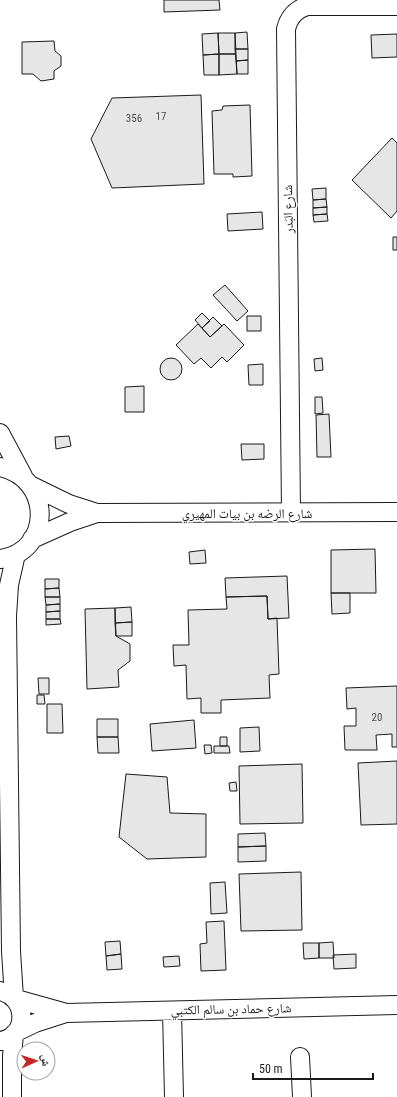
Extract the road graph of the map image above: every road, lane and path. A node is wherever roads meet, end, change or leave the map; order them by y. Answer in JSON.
{"nodes":[{"id":1,"x":377,"y":3,"type":"edge"},
{"id":2,"x":397,"y":6,"type":"edge"},
{"id":3,"x":0,"y":434,"type":"edge"},
{"id":4,"x":0,"y":467,"type":"edge"},
{"id":5,"x":26,"y":480,"type":"junction"},
{"id":6,"x":291,"y":512,"type":"junction"},
{"id":7,"x":397,"y":512,"type":"edge"},
{"id":8,"x":97,"y":513,"type":"junction"},
{"id":9,"x":32,"y":539,"type":"junction"},
{"id":10,"x":8,"y":557,"type":"edge"},
{"id":11,"x":10,"y":996,"type":"edge"},
{"id":12,"x":397,"y":1005,"type":"edge"},
{"id":13,"x":172,"y":1011,"type":"junction"},
{"id":14,"x":66,"y":1013,"type":"junction"},
{"id":15,"x":10,"y":1036,"type":"edge"},
{"id":16,"x":300,"y":1057,"type":"dead end"},
{"id":17,"x":12,"y":1097,"type":"edge"},
{"id":18,"x":174,"y":1097,"type":"edge"},
{"id":19,"x":302,"y":1097,"type":"edge"}],
"edges":[{"from":1,"to":2,"type":"street","name":"شارع البَدر"},
{"from":1,"to":6,"type":"street","name":"شارع البَدر"},
{"from":3,"to":5,"type":"street"},
{"from":4,"to":5,"type":"street","name":"شارع الرضه بن بيات المهيري"},
{"from":5,"to":8,"type":"street","name":"شارع الرضه بن بيات المهيري"},
{"from":5,"to":9,"type":"street"},
{"from":6,"to":7,"type":"street","name":"شارع الرضه بن بيات المهيري"},
{"from":6,"to":8,"type":"street","name":"شارع الرضه بن بيات المهيري"},
{"from":8,"to":9,"type":"street","name":"شارع الرضه بن بيات المهيري"},
{"from":9,"to":10,"type":"street"},
{"from":10,"to":11,"type":"street"},
{"from":11,"to":14,"type":"street","name":"شارع حماد بن سالم الكتبي"},
{"from":11,"to":15,"type":"street"},
{"from":12,"to":13,"type":"street","name":"شارع حماد بن سالم الكتبي"},
{"from":13,"to":14,"type":"street","name":"شارع حماد بن سالم الكتبي"},
{"from":13,"to":18,"type":"street"},
{"from":14,"to":15,"type":"street","name":"شارع حماد بن سالم الكتبي"},
{"from":15,"to":17,"type":"street"},
{"from":16,"to":19,"type":"street"}]}
